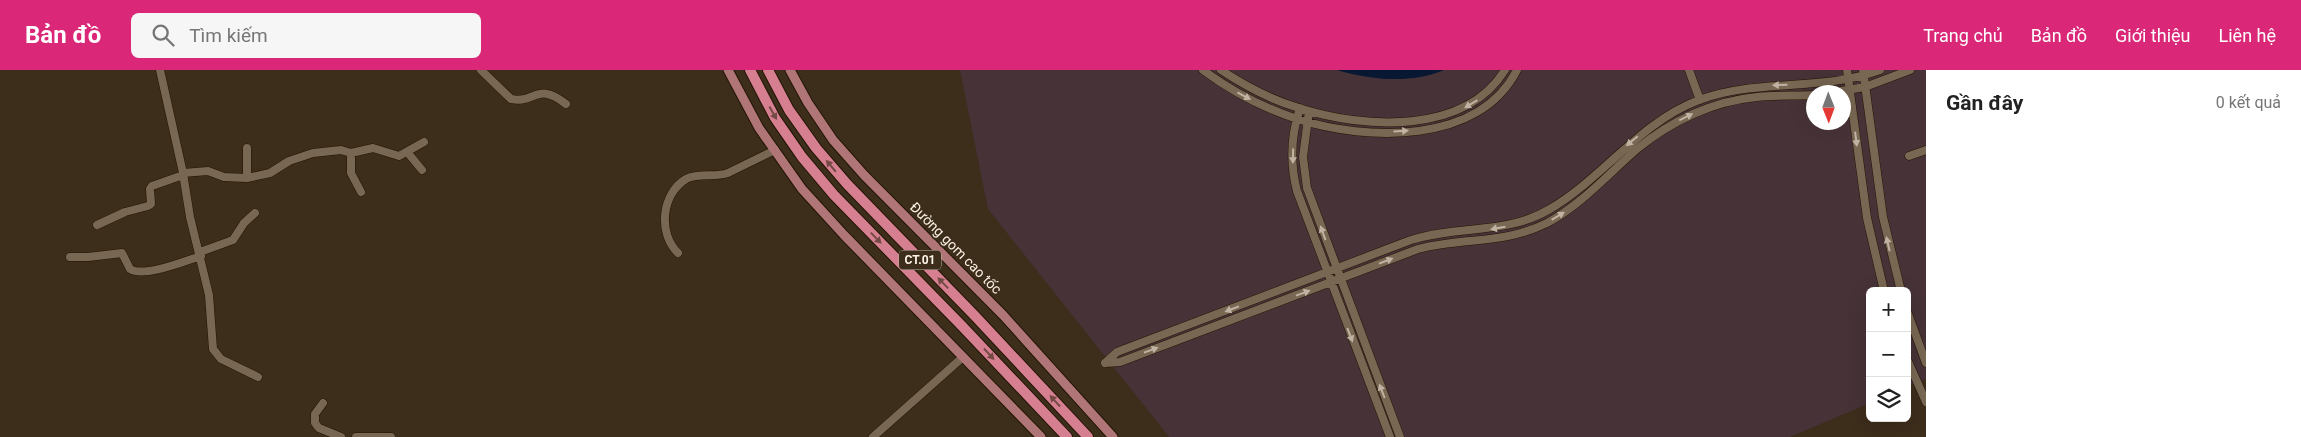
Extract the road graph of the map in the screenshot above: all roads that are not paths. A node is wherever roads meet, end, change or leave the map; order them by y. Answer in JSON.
{"nodes":[{"id":1,"x":160,"y":70,"type":"edge"},
{"id":2,"x":481,"y":70,"type":"edge"},
{"id":3,"x":728,"y":70,"type":"edge"},
{"id":4,"x":750,"y":70,"type":"edge"},
{"id":5,"x":768,"y":70,"type":"edge"},
{"id":6,"x":790,"y":70,"type":"edge"},
{"id":7,"x":1203,"y":70,"type":"edge"},
{"id":8,"x":1221,"y":70,"type":"edge"},
{"id":9,"x":1505,"y":70,"type":"edge"},
{"id":10,"x":1518,"y":70,"type":"edge"},
{"id":11,"x":1689,"y":70,"type":"edge"},
{"id":12,"x":1848,"y":70,"type":"edge"},
{"id":13,"x":1880,"y":70,"type":"edge"},
{"id":14,"x":1910,"y":70,"type":"edge"},
{"id":15,"x":1863,"y":73,"type":"edge"},
{"id":16,"x":1849,"y":80,"type":"junction"},
{"id":17,"x":1849,"y":85,"type":"edge"},
{"id":18,"x":1865,"y":87,"type":"junction"},
{"id":19,"x":1851,"y":91,"type":"edge"},
{"id":20,"x":1806,"y":95,"type":"edge"},
{"id":21,"x":1851,"y":98,"type":"edge"},
{"id":22,"x":1700,"y":100,"type":"junction"},
{"id":23,"x":566,"y":104,"type":"dead end"},
{"id":24,"x":1300,"y":108,"type":"junction"},
{"id":25,"x":1309,"y":111,"type":"junction"},
{"id":26,"x":1296,"y":119,"type":"junction"},
{"id":27,"x":1307,"y":122,"type":"junction"},
{"id":28,"x":424,"y":142,"type":"dead end"},
{"id":29,"x":247,"y":148,"type":"dead end"},
{"id":30,"x":775,"y":150,"type":"junction"},
{"id":31,"x":1926,"y":150,"type":"edge"},
{"id":32,"x":350,"y":153,"type":"junction"},
{"id":33,"x":408,"y":153,"type":"junction"},
{"id":34,"x":1909,"y":156,"type":"dead end"},
{"id":35,"x":422,"y":170,"type":"dead end"},
{"id":36,"x":183,"y":174,"type":"junction"},
{"id":37,"x":248,"y":178,"type":"junction"},
{"id":38,"x":361,"y":192,"type":"dead end"},
{"id":39,"x":255,"y":213,"type":"dead end"},
{"id":40,"x":97,"y":224,"type":"dead end"},
{"id":41,"x":678,"y":253,"type":"dead end"},
{"id":42,"x":200,"y":254,"type":"junction"},
{"id":43,"x":70,"y":257,"type":"dead end"},
{"id":44,"x":1336,"y":269,"type":"junction"},
{"id":45,"x":1327,"y":273,"type":"junction"},
{"id":46,"x":1340,"y":279,"type":"junction"},
{"id":47,"x":1330,"y":283,"type":"junction"},
{"id":48,"x":1883,"y":287,"type":"edge"},
{"id":49,"x":1900,"y":287,"type":"edge"},
{"id":50,"x":1911,"y":322,"type":"edge"},
{"id":51,"x":963,"y":357,"type":"junction"},
{"id":52,"x":1926,"y":363,"type":"edge"},
{"id":53,"x":1911,"y":368,"type":"edge"},
{"id":54,"x":258,"y":377,"type":"dead end"},
{"id":55,"x":1926,"y":402,"type":"edge"},
{"id":56,"x":323,"y":403,"type":"dead end"},
{"id":57,"x":341,"y":437,"type":"edge"},
{"id":58,"x":356,"y":437,"type":"edge"},
{"id":59,"x":391,"y":437,"type":"edge"},
{"id":60,"x":873,"y":437,"type":"edge"},
{"id":61,"x":1041,"y":437,"type":"edge"},
{"id":62,"x":1066,"y":437,"type":"edge"},
{"id":63,"x":1088,"y":437,"type":"edge"},
{"id":64,"x":1113,"y":437,"type":"edge"},
{"id":65,"x":1390,"y":437,"type":"edge"},
{"id":66,"x":1400,"y":437,"type":"edge"}],
"edges":[{"from":1,"to":36,"type":"street"},
{"from":2,"to":23,"type":"street"},
{"from":3,"to":30,"type":"main road"},
{"from":4,"to":62,"type":"highway","number":"CT.01","one_way":true},
{"from":63,"to":5,"type":"highway","number":"CT.01","one_way":true},
{"from":6,"to":64,"type":"main road","name":"Đường gom cao tốc"},
{"from":7,"to":26,"type":"street","one_way":true},
{"from":8,"to":24,"type":"street"},
{"from":9,"to":25,"type":"street","one_way":true},
{"from":27,"to":10,"type":"street","one_way":true},
{"from":11,"to":22,"type":"street"},
{"from":12,"to":16,"type":"street"},
{"from":13,"to":15,"type":"street"},
{"from":14,"to":18,"type":"street"},
{"from":15,"to":16,"type":"street"},
{"from":15,"to":18,"type":"street"},
{"from":16,"to":17,"type":"street"},
{"from":16,"to":22,"type":"street","one_way":true},
{"from":18,"to":19,"type":"street"},
{"from":49,"to":18,"type":"street","one_way":true},
{"from":46,"to":20,"type":"street","one_way":true},
{"from":21,"to":48,"type":"street","one_way":true},
{"from":22,"to":44,"type":"street","one_way":true},
{"from":24,"to":25,"type":"street"},
{"from":24,"to":26,"type":"street"},
{"from":25,"to":27,"type":"street"},
{"from":26,"to":27,"type":"street"},
{"from":26,"to":45,"type":"street","one_way":true},
{"from":44,"to":27,"type":"street","one_way":true},
{"from":28,"to":33,"type":"street"},
{"from":29,"to":37,"type":"street"},
{"from":30,"to":41,"type":"street"},
{"from":30,"to":51,"type":"main road"},
{"from":31,"to":34,"type":"street"},
{"from":32,"to":33,"type":"street"},
{"from":32,"to":37,"type":"street"},
{"from":32,"to":38,"type":"street"},
{"from":33,"to":35,"type":"street"},
{"from":36,"to":37,"type":"street"},
{"from":36,"to":40,"type":"street"},
{"from":36,"to":42,"type":"street"},
{"from":39,"to":42,"type":"street"},
{"from":42,"to":43,"type":"street"},
{"from":42,"to":54,"type":"street"},
{"from":44,"to":45,"type":"street"},
{"from":44,"to":46,"type":"street"},
{"from":45,"to":47,"type":"street"},
{"from":45,"to":47,"type":"street","one_way":true},
{"from":46,"to":47,"type":"street"},
{"from":66,"to":46,"type":"street","one_way":true},
{"from":47,"to":65,"type":"street","one_way":true},
{"from":50,"to":52,"type":"street"},
{"from":51,"to":60,"type":"street"},
{"from":51,"to":61,"type":"main road"},
{"from":53,"to":55,"type":"street"},
{"from":56,"to":57,"type":"street"},
{"from":58,"to":59,"type":"street"}]}
